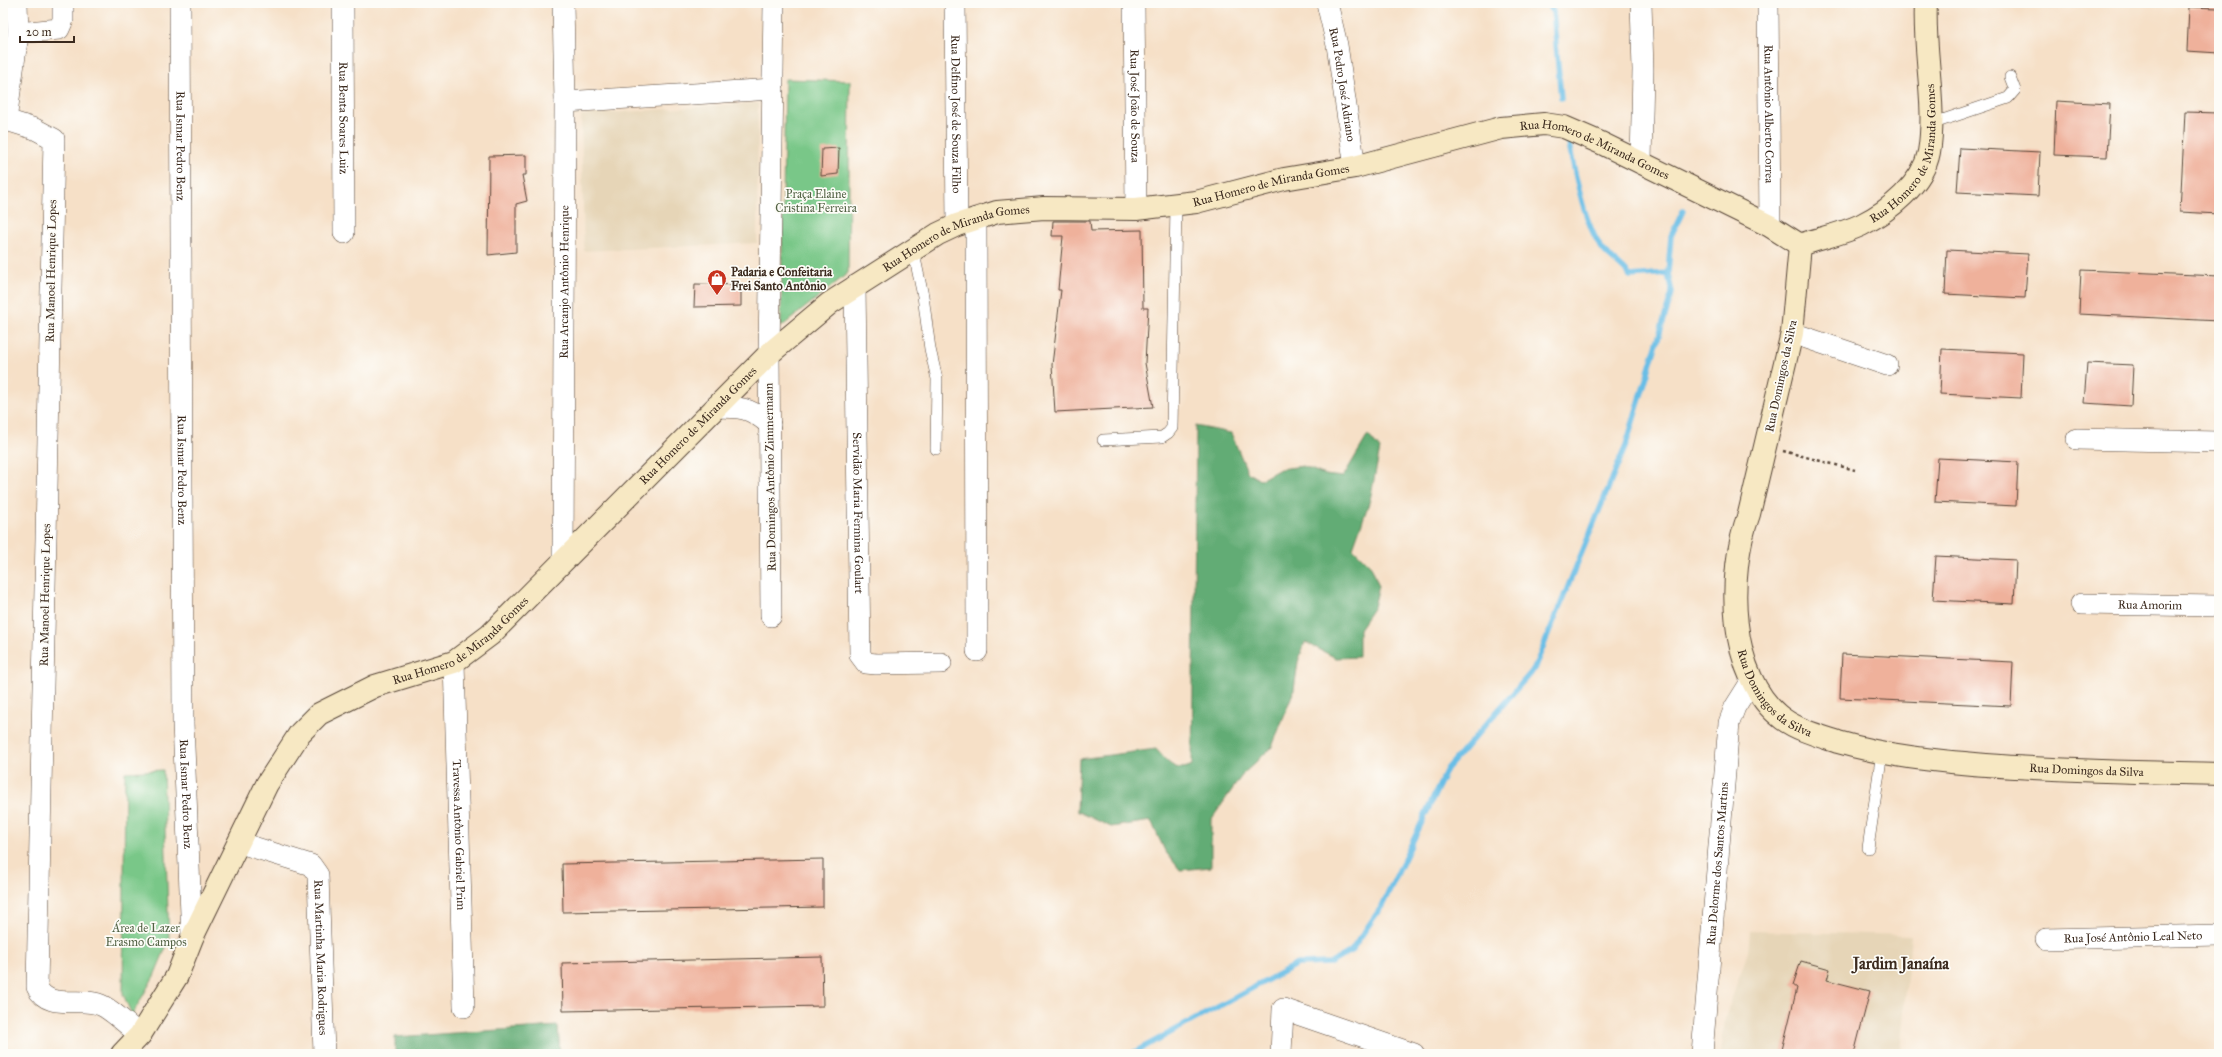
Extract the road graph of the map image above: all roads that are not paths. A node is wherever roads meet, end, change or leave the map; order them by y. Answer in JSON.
{"nodes":[{"id":1,"x":17,"y":3,"type":"edge"},
{"id":2,"x":63,"y":3,"type":"edge"},
{"id":3,"x":180,"y":3,"type":"edge"},
{"id":4,"x":343,"y":3,"type":"edge"},
{"id":5,"x":563,"y":3,"type":"edge"},
{"id":6,"x":774,"y":3,"type":"edge"},
{"id":7,"x":955,"y":3,"type":"edge"},
{"id":8,"x":1134,"y":3,"type":"edge"},
{"id":9,"x":1327,"y":3,"type":"edge"},
{"id":10,"x":1641,"y":3,"type":"edge"},
{"id":11,"x":1768,"y":3,"type":"edge"},
{"id":12,"x":1926,"y":3,"type":"edge"},
{"id":13,"x":18,"y":33,"type":"junction"},
{"id":14,"x":2010,"y":77,"type":"dead end"},
{"id":15,"x":773,"y":89,"type":"junction"},
{"id":16,"x":565,"y":102,"type":"junction"},
{"id":17,"x":4,"y":120,"type":"edge"},
{"id":18,"x":1931,"y":124,"type":"junction"},
{"id":19,"x":1641,"y":163,"type":"junction"},
{"id":20,"x":1355,"y":167,"type":"junction"},
{"id":21,"x":1176,"y":205,"type":"junction"},
{"id":22,"x":1136,"y":209,"type":"junction"},
{"id":23,"x":966,"y":222,"type":"junction"},
{"id":24,"x":1770,"y":226,"type":"junction"},
{"id":25,"x":344,"y":233,"type":"dead end"},
{"id":26,"x":1800,"y":245,"type":"junction"},
{"id":27,"x":913,"y":249,"type":"junction"},
{"id":28,"x":855,"y":286,"type":"junction"},
{"id":29,"x":1792,"y":332,"type":"junction"},
{"id":30,"x":769,"y":354,"type":"junction"},
{"id":31,"x":1886,"y":365,"type":"dead end"},
{"id":32,"x":715,"y":407,"type":"junction"},
{"id":33,"x":770,"y":425,"type":"junction"},
{"id":34,"x":2077,"y":439,"type":"dead end"},
{"id":35,"x":1103,"y":440,"type":"dead end"},
{"id":36,"x":2219,"y":442,"type":"edge"},
{"id":37,"x":936,"y":449,"type":"dead end"},
{"id":38,"x":563,"y":560,"type":"junction"},
{"id":39,"x":2081,"y":604,"type":"dead end"},
{"id":40,"x":2219,"y":606,"type":"edge"},
{"id":41,"x":771,"y":616,"type":"dead end"},
{"id":42,"x":977,"y":651,"type":"dead end"},
{"id":43,"x":454,"y":662,"type":"junction"},
{"id":44,"x":941,"y":663,"type":"dead end"},
{"id":45,"x":1752,"y":680,"type":"junction"},
{"id":46,"x":1882,"y":752,"type":"junction"},
{"id":47,"x":2219,"y":774,"type":"edge"},
{"id":48,"x":240,"y":843,"type":"junction"},
{"id":49,"x":1868,"y":848,"type":"dead end"},
{"id":50,"x":2219,"y":935,"type":"edge"},
{"id":51,"x":192,"y":938,"type":"junction"},
{"id":52,"x":2046,"y":939,"type":"dead end"},
{"id":53,"x":464,"y":1007,"type":"dead end"},
{"id":54,"x":140,"y":1035,"type":"junction"},
{"id":55,"x":122,"y":1054,"type":"edge"},
{"id":56,"x":324,"y":1054,"type":"edge"},
{"id":57,"x":1281,"y":1054,"type":"edge"},
{"id":58,"x":1414,"y":1054,"type":"edge"},
{"id":59,"x":1702,"y":1054,"type":"edge"}],
"edges":[{"from":1,"to":13,"type":"street"},
{"from":2,"to":13,"type":"street"},
{"from":3,"to":51,"type":"street","name":"Rua Ismar Pedro Benz"},
{"from":4,"to":25,"type":"street","name":"Rua Benta Soares Luiz"},
{"from":5,"to":16,"type":"street","name":"Rua Arcanjo Antônio Henrique"},
{"from":6,"to":15,"type":"street","name":"Rua Domingos Antônio Zimmermann"},
{"from":7,"to":23,"type":"street","name":"Rua Delfino José de Souza Filho"},
{"from":8,"to":22,"type":"street","name":"Rua José João de Souza"},
{"from":9,"to":20,"type":"street","name":"Rua Pedro José Adriano"},
{"from":10,"to":19,"type":"street"},
{"from":11,"to":24,"type":"street","name":"Rua Antônio Alberto Correa"},
{"from":12,"to":18,"type":"street","name":"Rua Homero de Miranda Gomes"},
{"from":13,"to":17,"type":"street"},
{"from":14,"to":18,"type":"lane"},
{"from":15,"to":16,"type":"street"},
{"from":15,"to":30,"type":"street","name":"Rua Domingos Antônio Zimmermann"},
{"from":16,"to":38,"type":"street","name":"Rua Arcanjo Antônio Henrique"},
{"from":17,"to":54,"type":"street","name":"Rua Manoel Henrique Lopes"},
{"from":18,"to":26,"type":"street","name":"Rua Homero de Miranda Gomes"},
{"from":19,"to":20,"type":"street","name":"Rua Homero de Miranda Gomes"},
{"from":19,"to":24,"type":"street","name":"Rua Homero de Miranda Gomes"},
{"from":20,"to":21,"type":"street","name":"Rua Homero de Miranda Gomes"},
{"from":21,"to":22,"type":"street","name":"Rua Homero de Miranda Gomes"},
{"from":21,"to":35,"type":"lane"},
{"from":22,"to":23,"type":"street","name":"Rua Homero de Miranda Gomes"},
{"from":23,"to":27,"type":"street","name":"Rua Homero de Miranda Gomes"},
{"from":23,"to":42,"type":"street","name":"Rua Delfino José de Souza Filho"},
{"from":24,"to":26,"type":"street","name":"Rua Homero de Miranda Gomes"},
{"from":26,"to":29,"type":"street","name":"Rua Domingos da Silva"},
{"from":27,"to":28,"type":"street","name":"Rua Homero de Miranda Gomes"},
{"from":27,"to":37,"type":"lane"},
{"from":28,"to":30,"type":"street","name":"Rua Homero de Miranda Gomes"},
{"from":28,"to":44,"type":"street","name":"Servidão Maria Fermina Goulart"},
{"from":29,"to":31,"type":"street"},
{"from":29,"to":45,"type":"street","name":"Rua Domingos da Silva"},
{"from":30,"to":32,"type":"street","name":"Rua Homero de Miranda Gomes"},
{"from":30,"to":33,"type":"street","name":"Rua Domingos Antônio Zimmermann"},
{"from":32,"to":33,"type":"street"},
{"from":32,"to":38,"type":"street","name":"Rua Homero de Miranda Gomes"},
{"from":33,"to":41,"type":"street","name":"Rua Domingos Antônio Zimmermann"},
{"from":34,"to":36,"type":"street"},
{"from":38,"to":43,"type":"street","name":"Rua Homero de Miranda Gomes"},
{"from":39,"to":40,"type":"street","name":"Rua Amorim"},
{"from":43,"to":48,"type":"street","name":"Rua Homero de Miranda Gomes"},
{"from":43,"to":53,"type":"street","name":"Travessa Antônio Gabriel Prim"},
{"from":45,"to":46,"type":"street","name":"Rua Domingos da Silva"},
{"from":45,"to":59,"type":"street","name":"Rua Delorme dos Santos Martins"},
{"from":46,"to":47,"type":"street","name":"Rua Domingos da Silva"},
{"from":46,"to":49,"type":"lane"},
{"from":48,"to":51,"type":"street","name":"Rua Homero de Miranda Gomes"},
{"from":48,"to":56,"type":"street","name":"Rua Martinha Maria Rodrigues"},
{"from":50,"to":52,"type":"street","name":"Rua José Antônio Leal Neto"},
{"from":51,"to":54,"type":"street","name":"Rua Homero de Miranda Gomes"},
{"from":54,"to":55,"type":"street","name":"Rua Homero de Miranda Gomes"},
{"from":57,"to":58,"type":"street"}]}
